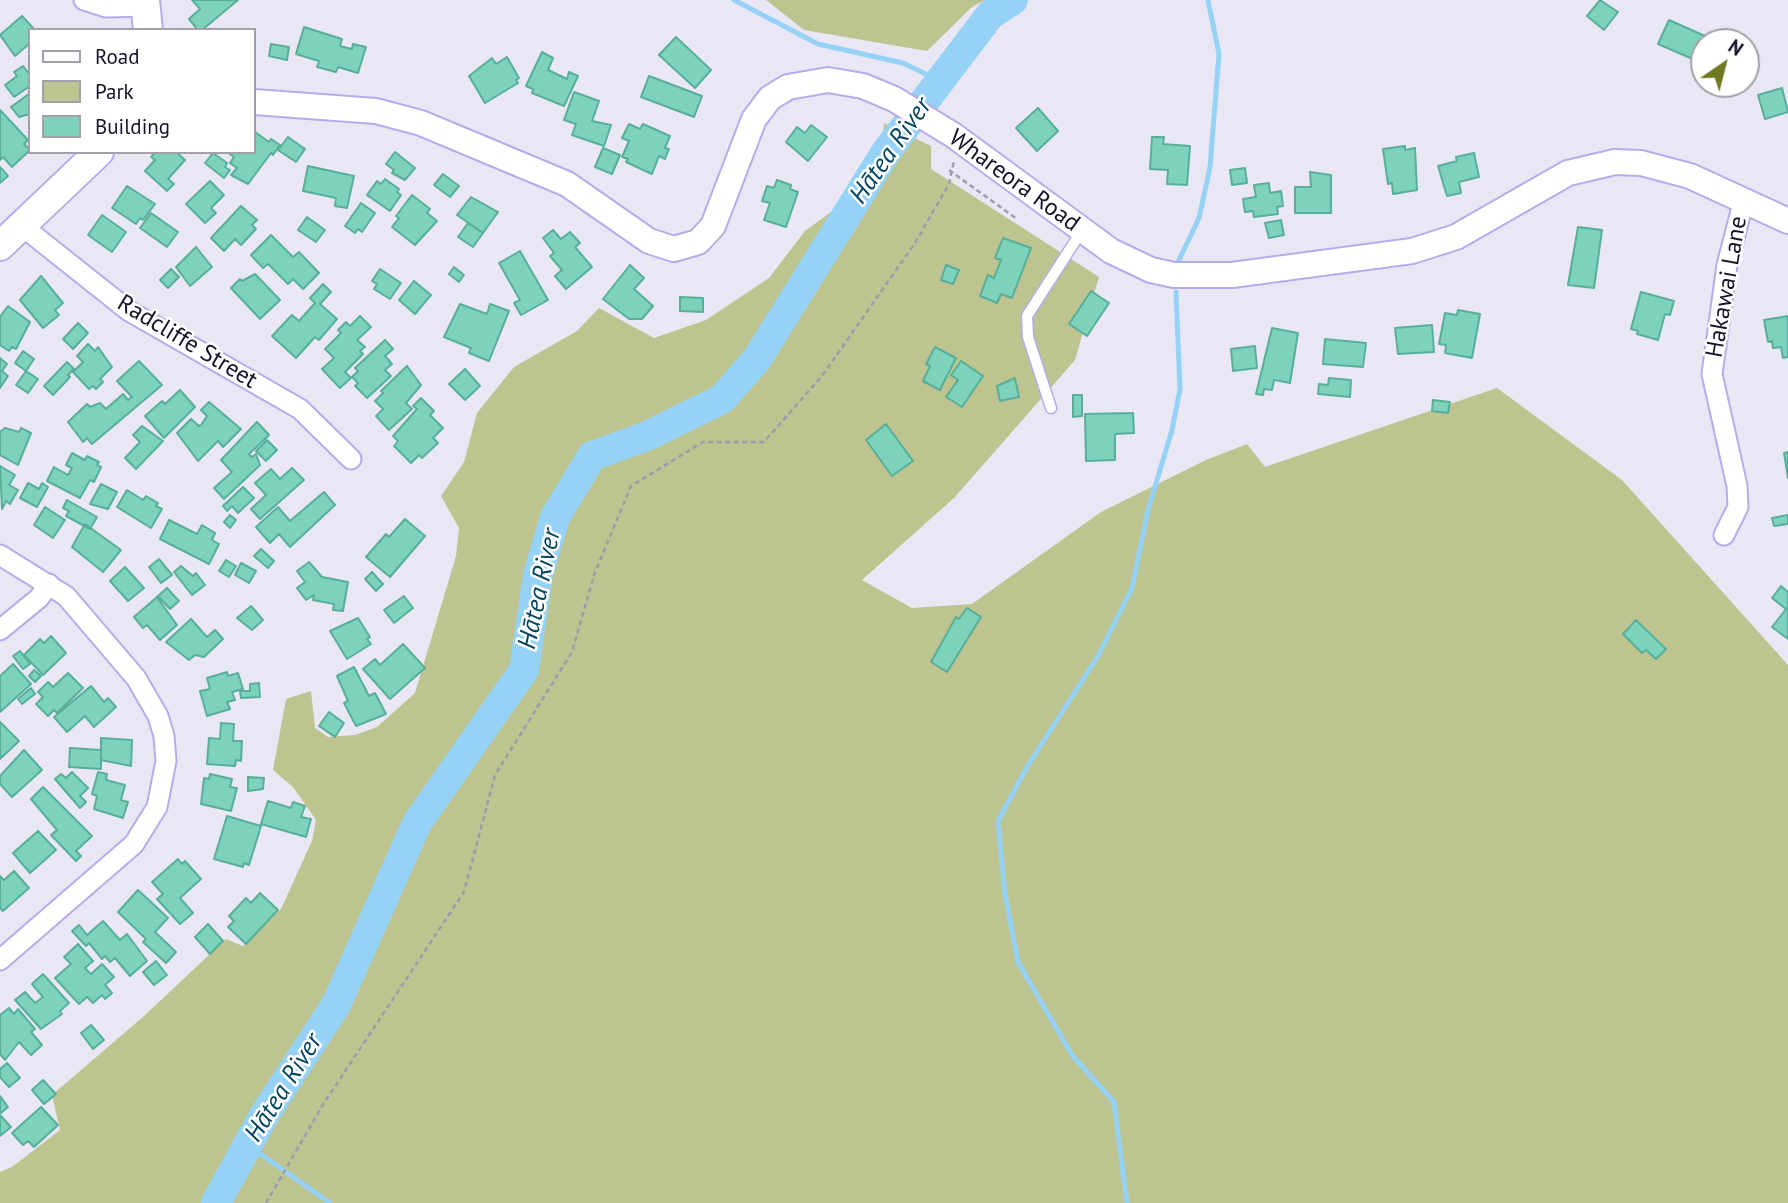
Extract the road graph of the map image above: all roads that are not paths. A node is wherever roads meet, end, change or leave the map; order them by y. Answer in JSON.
{"nodes":[{"id":1,"x":84,"y":0,"type":"edge"},
{"id":2,"x":146,"y":12,"type":"edge"},
{"id":3,"x":256,"y":102,"type":"edge"},
{"id":4,"x":97,"y":154,"type":"edge"},
{"id":5,"x":1744,"y":200,"type":"junction"},
{"id":6,"x":1788,"y":221,"type":"edge"},
{"id":7,"x":22,"y":226,"type":"junction"},
{"id":8,"x":1082,"y":232,"type":"junction"},
{"id":9,"x":0,"y":246,"type":"edge"},
{"id":10,"x":1051,"y":408,"type":"dead end"},
{"id":11,"x":351,"y":459,"type":"dead end"},
{"id":12,"x":1724,"y":535,"type":"dead end"},
{"id":13,"x":0,"y":555,"type":"edge"},
{"id":14,"x":49,"y":584,"type":"junction"},
{"id":15,"x":0,"y":630,"type":"edge"},
{"id":16,"x":0,"y":960,"type":"edge"}],
"edges":[{"from":1,"to":2,"type":"street"},
{"from":3,"to":8,"type":"street","name":"Whareora Road"},
{"from":4,"to":7,"type":"main road"},
{"from":5,"to":6,"type":"street","name":"Whareora Road"},
{"from":5,"to":8,"type":"street","name":"Whareora Road"},
{"from":5,"to":12,"type":"street","name":"Hakawai Lane"},
{"from":7,"to":9,"type":"main road"},
{"from":7,"to":11,"type":"street","name":"Radcliffe Street"},
{"from":8,"to":10,"type":"lane"},
{"from":13,"to":14,"type":"street"},
{"from":14,"to":15,"type":"street"},
{"from":14,"to":16,"type":"street"}]}
